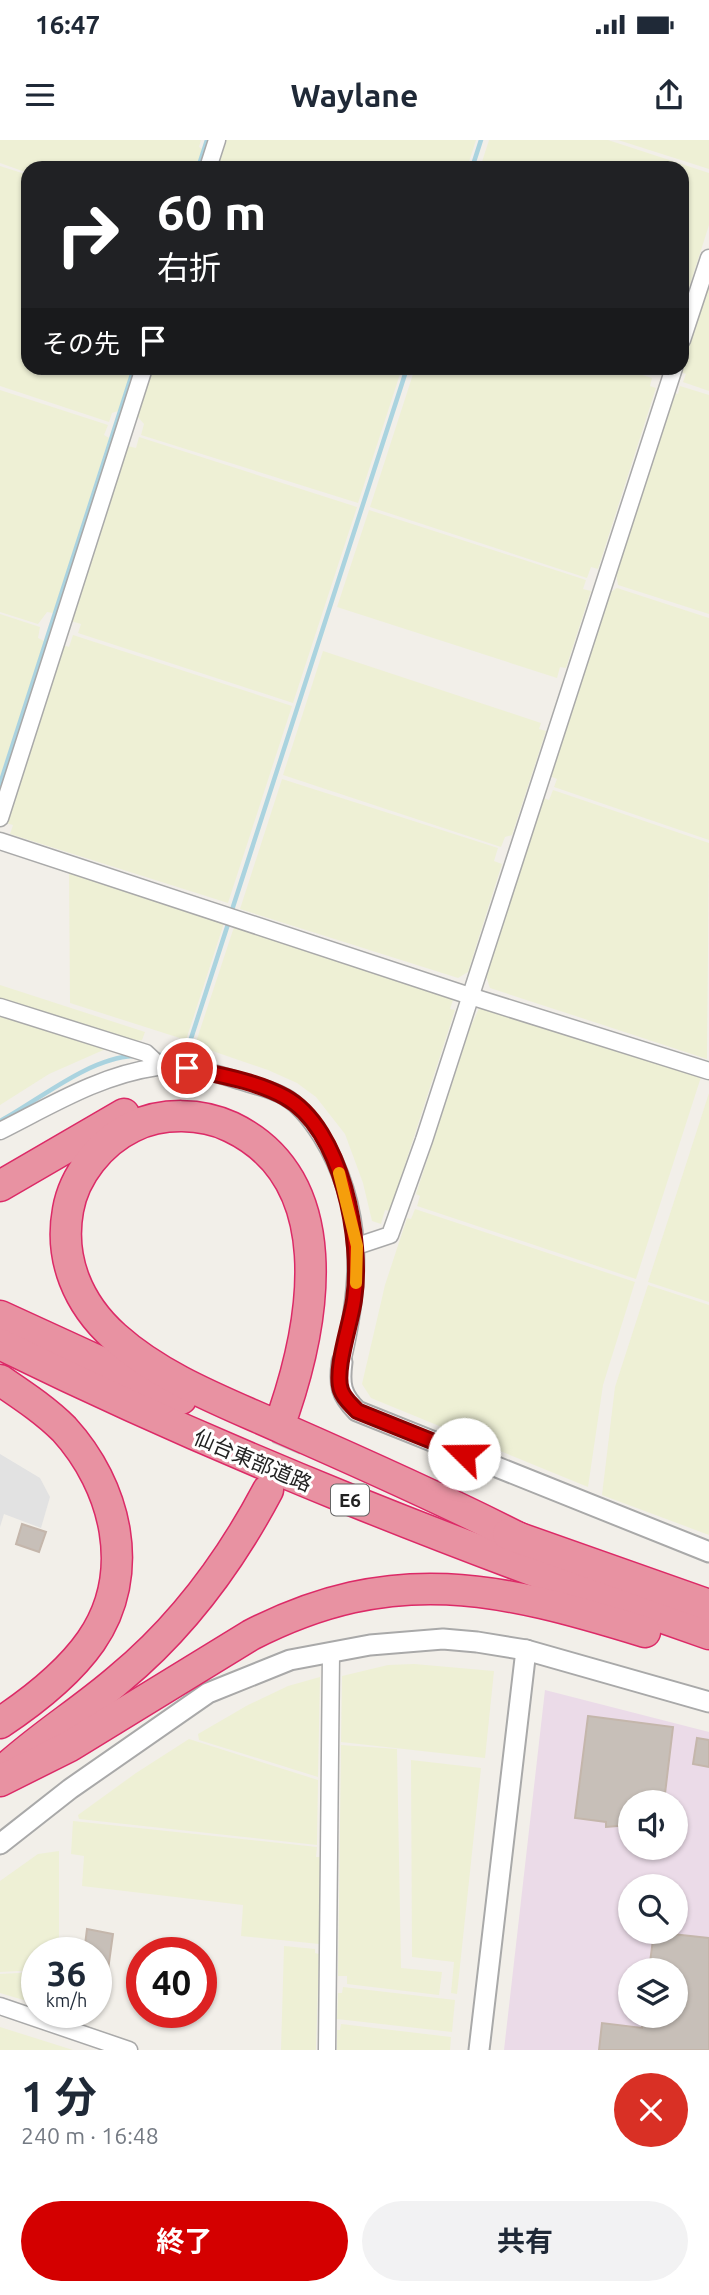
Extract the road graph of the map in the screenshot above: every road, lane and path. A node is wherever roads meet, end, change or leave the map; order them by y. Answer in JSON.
{"nodes":[{"id":1,"x":217,"y":140,"type":"edge"},
{"id":2,"x":210,"y":161,"type":"edge"},
{"id":3,"x":709,"y":258,"type":"edge"},
{"id":4,"x":689,"y":319,"type":"edge"},
{"id":5,"x":142,"y":375,"type":"edge"},
{"id":6,"x":672,"y":375,"type":"edge"},
{"id":7,"x":0,"y":818,"type":"edge"},
{"id":8,"x":0,"y":841,"type":"edge"},
{"id":9,"x":470,"y":996,"type":"junction"},
{"id":10,"x":0,"y":1007,"type":"edge"},
{"id":11,"x":154,"y":1060,"type":"junction"},
{"id":12,"x":709,"y":1072,"type":"edge"},
{"id":13,"x":0,"y":1131,"type":"edge"},
{"id":14,"x":0,"y":1186,"type":"edge"},
{"id":15,"x":357,"y":1246,"type":"junction"},
{"id":16,"x":0,"y":1316,"type":"edge"},
{"id":17,"x":0,"y":1344,"type":"edge"},
{"id":18,"x":342,"y":1363,"type":"joint"},
{"id":19,"x":0,"y":1380,"type":"edge"},
{"id":20,"x":261,"y":1486,"type":"tunnel mouth"},
{"id":21,"x":527,"y":1542,"type":"junction"},
{"id":22,"x":709,"y":1552,"type":"edge"},
{"id":23,"x":709,"y":1605,"type":"edge"},
{"id":24,"x":709,"y":1634,"type":"edge"},
{"id":25,"x":526,"y":1650,"type":"junction"},
{"id":26,"x":709,"y":1652,"type":"edge"},
{"id":27,"x":331,"y":1653,"type":"junction"},
{"id":28,"x":709,"y":1702,"type":"edge"},
{"id":29,"x":14,"y":1734,"type":"edge"},
{"id":30,"x":0,"y":1759,"type":"edge"},
{"id":31,"x":0,"y":1773,"type":"edge"},
{"id":32,"x":0,"y":1781,"type":"edge"},
{"id":33,"x":0,"y":1797,"type":"edge"},
{"id":34,"x":0,"y":1844,"type":"edge"},
{"id":35,"x":0,"y":2006,"type":"edge"},
{"id":36,"x":129,"y":2050,"type":"edge"},
{"id":37,"x":327,"y":2050,"type":"edge"},
{"id":38,"x":479,"y":2050,"type":"edge"}],
"edges":[{"from":1,"to":2,"type":"street"},
{"from":3,"to":4,"type":"street"},
{"from":5,"to":7,"type":"street"},
{"from":6,"to":9,"type":"street"},
{"from":8,"to":9,"type":"street"},
{"from":9,"to":12,"type":"street"},
{"from":9,"to":15,"type":"street"},
{"from":10,"to":11,"type":"street"},
{"from":11,"to":13,"type":"street"},
{"from":11,"to":15,"type":"street"},
{"from":14,"to":21,"type":"highway"},
{"from":15,"to":18,"type":"street"},
{"from":16,"to":21,"type":"highway","name":"仙台東部道路","number":"E6"},
{"from":17,"to":24,"type":"highway","name":"仙台東部道路","number":"E6"},
{"from":18,"to":22,"type":"street"},
{"from":19,"to":29,"type":"highway"},
{"from":20,"to":29,"type":"highway"},
{"from":21,"to":23,"type":"highway","name":"仙台東部道路","number":"E6"},
{"from":25,"to":27,"type":"street"},
{"from":25,"to":28,"type":"street"},
{"from":25,"to":38,"type":"street"},
{"from":26,"to":29,"type":"highway"},
{"from":27,"to":34,"type":"street"},
{"from":27,"to":37,"type":"street"},
{"from":29,"to":30,"type":"highway"},
{"from":29,"to":31,"type":"highway"},
{"from":29,"to":32,"type":"highway"},
{"from":29,"to":33,"type":"highway"},
{"from":35,"to":36,"type":"street"}]}
